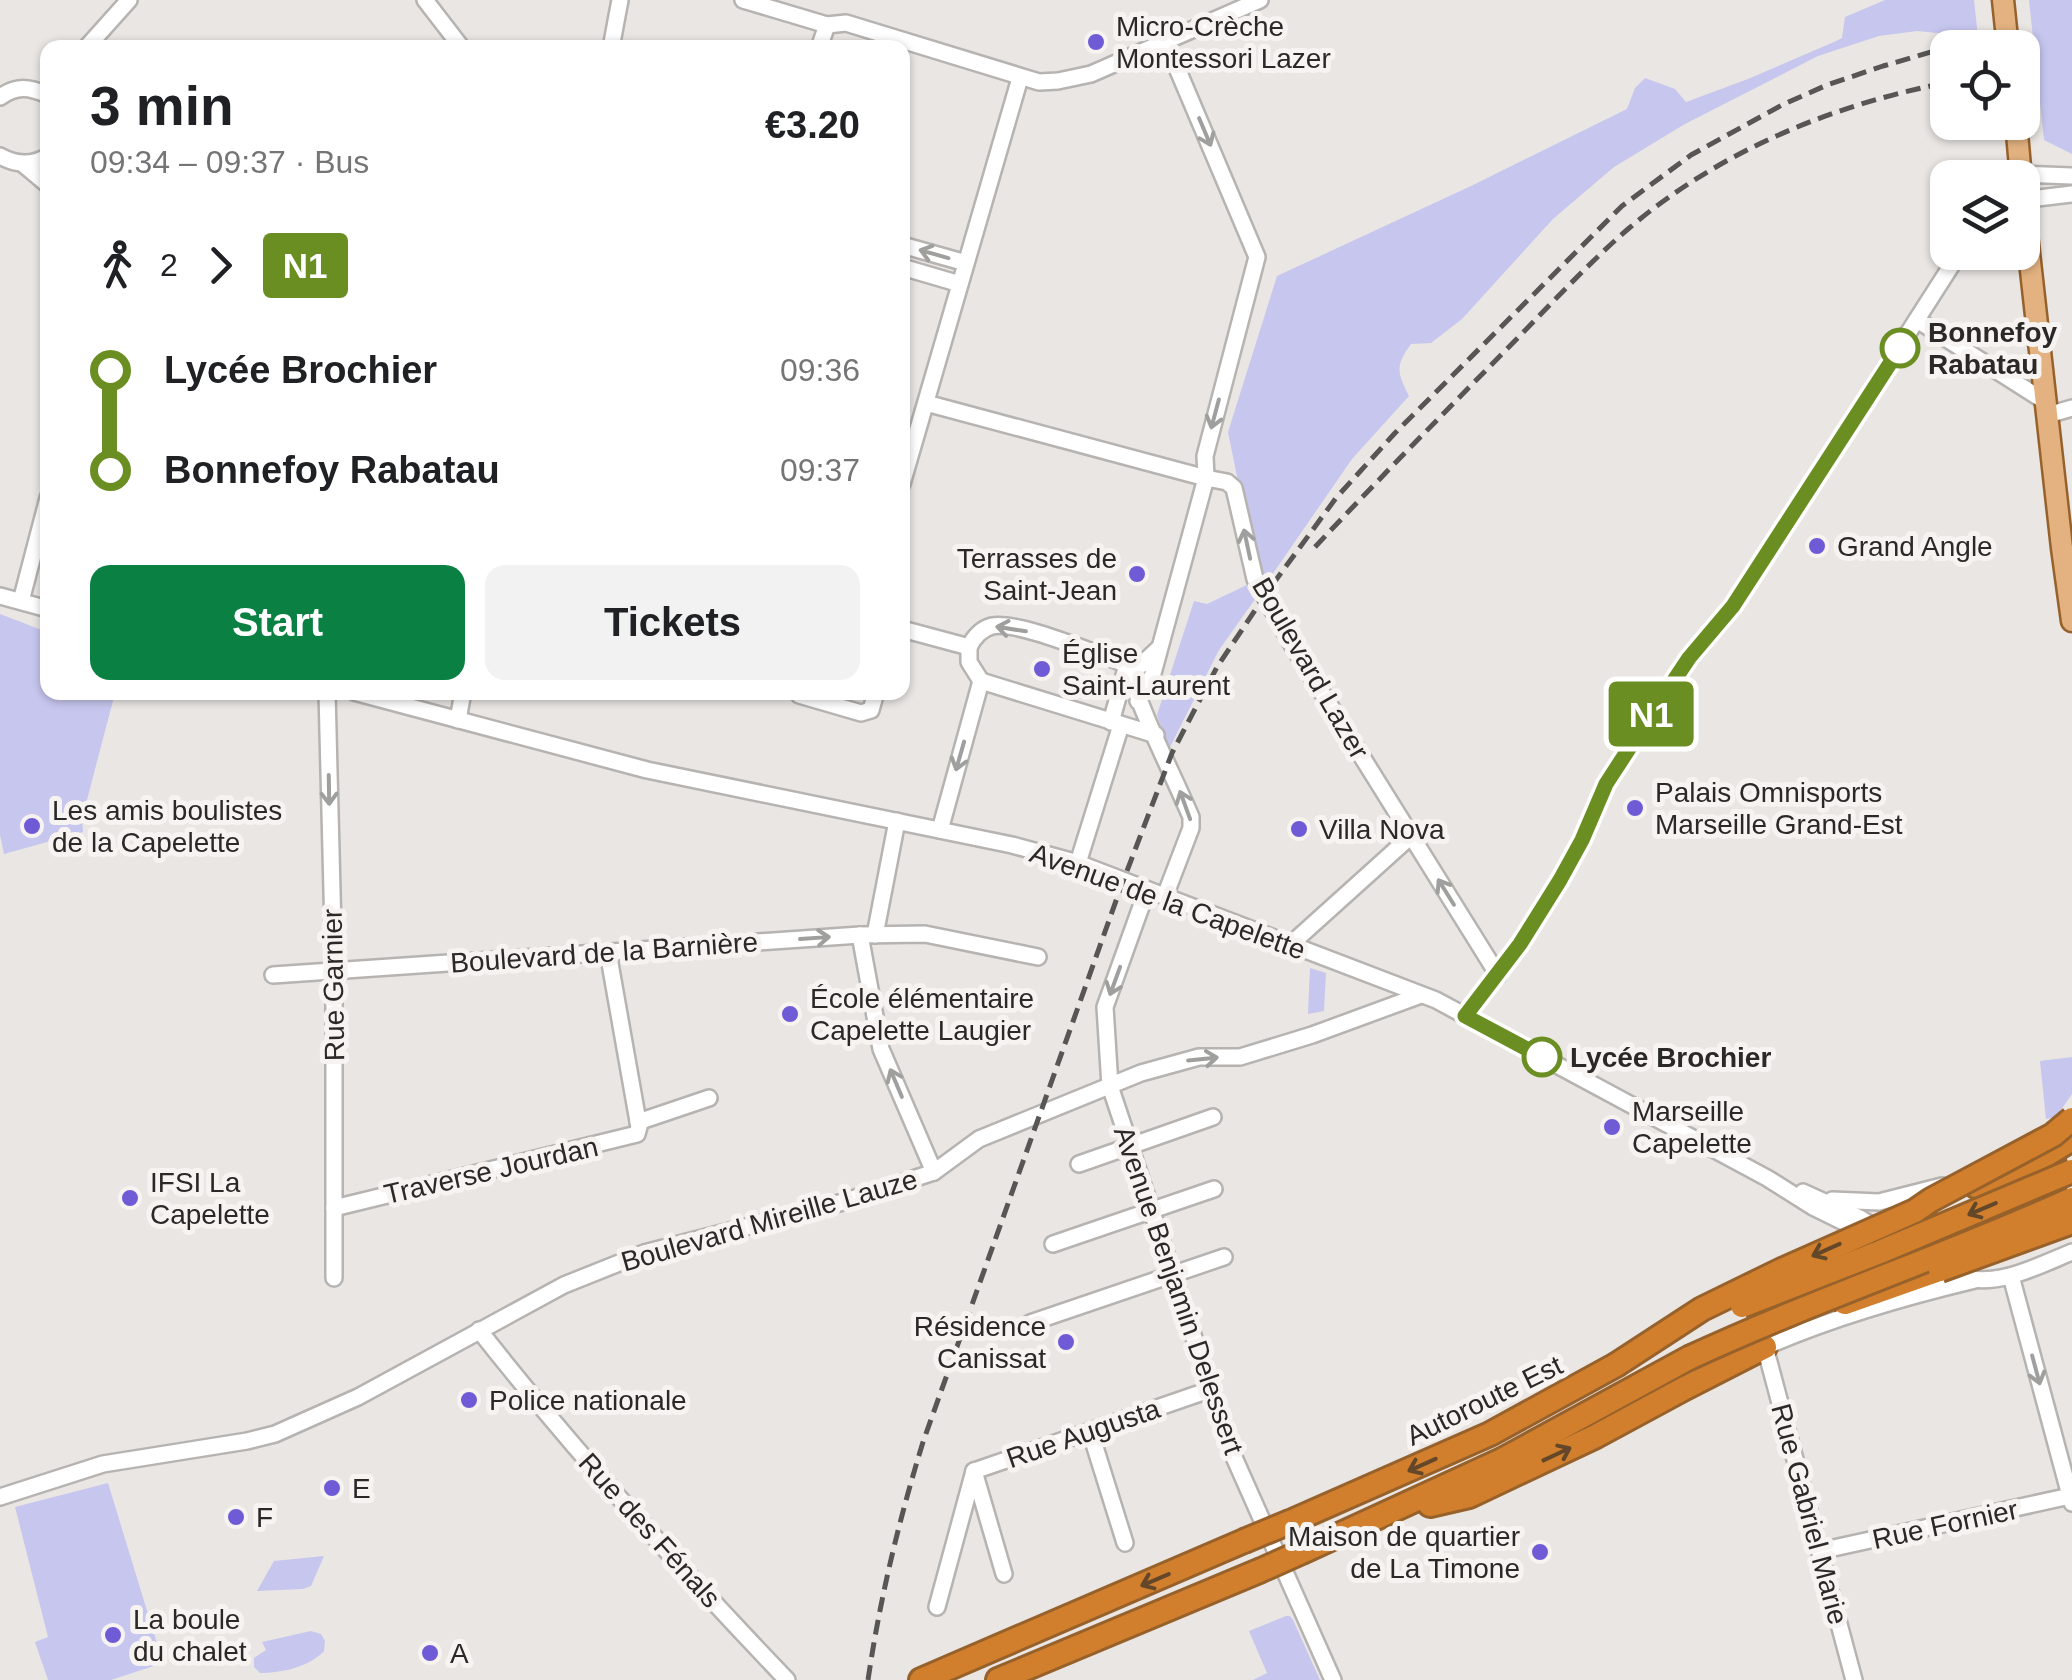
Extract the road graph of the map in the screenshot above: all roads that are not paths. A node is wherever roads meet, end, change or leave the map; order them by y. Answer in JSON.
{"nodes":[{"id":1,"x":129,"y":0,"type":"edge"},
{"id":2,"x":425,"y":0,"type":"edge"},
{"id":3,"x":620,"y":0,"type":"edge"},
{"id":4,"x":743,"y":0,"type":"edge"},
{"id":5,"x":1260,"y":0,"type":"edge"},
{"id":6,"x":2003,"y":0,"type":"edge"},
{"id":7,"x":826,"y":25,"type":"junction"},
{"id":8,"x":2006,"y":30,"type":"edge"},
{"id":9,"x":93,"y":40,"type":"edge"},
{"id":10,"x":456,"y":40,"type":"edge"},
{"id":11,"x":612,"y":40,"type":"edge"},
{"id":12,"x":822,"y":40,"type":"edge"},
{"id":13,"x":902,"y":40,"type":"edge"},
{"id":14,"x":1166,"y":42,"type":"junction"},
{"id":15,"x":910,"y":43,"type":"edge"},
{"id":16,"x":1020,"y":78,"type":"junction"},
{"id":17,"x":3,"y":91,"type":"edge"},
{"id":18,"x":40,"y":91,"type":"edge"},
{"id":19,"x":0,"y":156,"type":"edge"},
{"id":20,"x":40,"y":160,"type":"edge"},
{"id":21,"x":23,"y":164,"type":"junction"},
{"id":22,"x":2072,"y":176,"type":"edge"},
{"id":23,"x":40,"y":178,"type":"edge"},
{"id":24,"x":2040,"y":178,"type":"edge"},
{"id":25,"x":2072,"y":194,"type":"edge"},
{"id":26,"x":2040,"y":198,"type":"edge"},
{"id":27,"x":910,"y":248,"type":"edge"},
{"id":28,"x":910,"y":268,"type":"edge"},
{"id":29,"x":1949,"y":270,"type":"edge"},
{"id":30,"x":2031,"y":270,"type":"edge"},
{"id":31,"x":963,"y":274,"type":"junction"},
{"id":32,"x":1918,"y":320,"type":"junction"},
{"id":33,"x":926,"y":403,"type":"junction"},
{"id":34,"x":2047,"y":408,"type":"junction"},
{"id":35,"x":2072,"y":408,"type":"edge"},
{"id":36,"x":910,"y":450,"type":"edge"},
{"id":37,"x":1206,"y":478,"type":"junction"},
{"id":38,"x":40,"y":529,"type":"edge"},
{"id":39,"x":2067,"y":558,"type":"edge"},
{"id":40,"x":0,"y":596,"type":"edge"},
{"id":41,"x":21,"y":601,"type":"junction"},
{"id":42,"x":40,"y":607,"type":"edge"},
{"id":43,"x":2072,"y":621,"type":"edge"},
{"id":44,"x":910,"y":630,"type":"edge"},
{"id":45,"x":969,"y":646,"type":"junction"},
{"id":46,"x":1158,"y":649,"type":"junction"},
{"id":47,"x":1127,"y":665,"type":"junction"},
{"id":48,"x":981,"y":682,"type":"junction"},
{"id":49,"x":327,"y":700,"type":"edge"},
{"id":50,"x":384,"y":700,"type":"edge"},
{"id":51,"x":462,"y":700,"type":"edge"},
{"id":52,"x":817,"y":700,"type":"edge"},
{"id":53,"x":874,"y":700,"type":"edge"},
{"id":54,"x":1138,"y":701,"type":"junction"},
{"id":55,"x":458,"y":720,"type":"junction"},
{"id":56,"x":1116,"y":723,"type":"junction"},
{"id":57,"x":1156,"y":735,"type":"junction"},
{"id":58,"x":898,"y":821,"type":"junction"},
{"id":59,"x":940,"y":830,"type":"junction"},
{"id":60,"x":1411,"y":836,"type":"junction"},
{"id":61,"x":1078,"y":863,"type":"junction"},
{"id":62,"x":1147,"y":890,"type":"junction"},
{"id":63,"x":1164,"y":896,"type":"junction"},
{"id":64,"x":868,"y":935,"type":"junction"},
{"id":65,"x":1290,"y":944,"type":"junction"},
{"id":66,"x":608,"y":952,"type":"junction"},
{"id":67,"x":1038,"y":958,"type":"dead end"},
{"id":68,"x":334,"y":971,"type":"junction"},
{"id":69,"x":273,"y":975,"type":"dead end"},
{"id":70,"x":1498,"y":975,"type":"junction"},
{"id":71,"x":1382,"y":980,"type":"junction"},
{"id":72,"x":1421,"y":994,"type":"junction"},
{"id":73,"x":1372,"y":1011,"type":"junction"},
{"id":74,"x":1465,"y":1016,"type":"junction"},
{"id":75,"x":1110,"y":1086,"type":"junction"},
{"id":76,"x":709,"y":1098,"type":"dead end"},
{"id":77,"x":1213,"y":1117,"type":"dead end"},
{"id":78,"x":638,"y":1122,"type":"junction"},
{"id":79,"x":2072,"y":1123,"type":"edge"},
{"id":80,"x":2072,"y":1139,"type":"edge"},
{"id":81,"x":1131,"y":1146,"type":"junction"},
{"id":82,"x":1079,"y":1164,"type":"dead end"},
{"id":83,"x":2072,"y":1171,"type":"edge"},
{"id":84,"x":934,"y":1172,"type":"junction"},
{"id":85,"x":1767,"y":1178,"type":"junction"},
{"id":86,"x":1214,"y":1189,"type":"dead end"},
{"id":87,"x":1820,"y":1199,"type":"junction"},
{"id":88,"x":2072,"y":1200,"type":"edge"},
{"id":89,"x":1879,"y":1202,"type":"junction"},
{"id":90,"x":334,"y":1208,"type":"junction"},
{"id":91,"x":1152,"y":1210,"type":"junction"},
{"id":92,"x":1916,"y":1211,"type":"junction"},
{"id":93,"x":1856,"y":1222,"type":"junction"},
{"id":94,"x":2072,"y":1222,"type":"edge"},
{"id":95,"x":1053,"y":1244,"type":"dead end"},
{"id":96,"x":2072,"y":1252,"type":"edge"},
{"id":97,"x":1224,"y":1257,"type":"dead end"},
{"id":98,"x":1174,"y":1274,"type":"junction"},
{"id":99,"x":2011,"y":1276,"type":"junction"},
{"id":100,"x":334,"y":1278,"type":"dead end"},
{"id":101,"x":1975,"y":1280,"type":"junction"},
{"id":102,"x":1030,"y":1323,"type":"dead end"},
{"id":103,"x":479,"y":1330,"type":"junction"},
{"id":104,"x":1765,"y":1348,"type":"junction"},
{"id":105,"x":1689,"y":1358,"type":"junction"},
{"id":106,"x":1616,"y":1365,"type":"junction"},
{"id":107,"x":1212,"y":1390,"type":"junction"},
{"id":108,"x":1090,"y":1431,"type":"junction"},
{"id":109,"x":974,"y":1471,"type":"junction"},
{"id":110,"x":0,"y":1497,"type":"edge"},
{"id":111,"x":2071,"y":1500,"type":"edge"},
{"id":112,"x":1383,"y":1516,"type":"junction"},
{"id":113,"x":1126,"y":1543,"type":"dead end"},
{"id":114,"x":1820,"y":1551,"type":"junction"},
{"id":115,"x":1004,"y":1574,"type":"dead end"},
{"id":116,"x":937,"y":1606,"type":"dead end"},
{"id":117,"x":787,"y":1680,"type":"edge"},
{"id":118,"x":921,"y":1680,"type":"edge"},
{"id":119,"x":998,"y":1680,"type":"edge"},
{"id":120,"x":1333,"y":1680,"type":"edge"},
{"id":121,"x":1854,"y":1680,"type":"edge"}],
"edges":[{"from":1,"to":9,"type":"street"},
{"from":2,"to":10,"type":"street"},
{"from":3,"to":11,"type":"street"},
{"from":4,"to":7,"type":"street"},
{"from":5,"to":14,"type":"street"},
{"from":6,"to":8,"type":"main road"},
{"from":7,"to":12,"type":"street"},
{"from":7,"to":13,"type":"street"},
{"from":14,"to":16,"type":"street"},
{"from":14,"to":37,"type":"street","one_way":true},
{"from":15,"to":16,"type":"street"},
{"from":16,"to":31,"type":"street"},
{"from":17,"to":18,"type":"street"},
{"from":19,"to":21,"type":"street"},
{"from":20,"to":21,"type":"street"},
{"from":21,"to":23,"type":"street"},
{"from":22,"to":24,"type":"street"},
{"from":25,"to":26,"type":"street"},
{"from":31,"to":27,"type":"street","one_way":true},
{"from":28,"to":31,"type":"street"},
{"from":29,"to":32,"type":"street"},
{"from":30,"to":34,"type":"main road"},
{"from":31,"to":33,"type":"street"},
{"from":32,"to":34,"type":"street"},
{"from":32,"to":70,"type":"street"},
{"from":33,"to":36,"type":"street"},
{"from":33,"to":37,"type":"street"},
{"from":34,"to":35,"type":"street"},
{"from":34,"to":39,"type":"main road"},
{"from":37,"to":46,"type":"street"},
{"from":60,"to":37,"type":"street","name":"Boulevard Lazer","one_way":true},
{"from":38,"to":41,"type":"street"},
{"from":39,"to":43,"type":"main road"},
{"from":40,"to":41,"type":"street"},
{"from":41,"to":42,"type":"street"},
{"from":44,"to":45,"type":"street"},
{"from":47,"to":45,"type":"street","one_way":true},
{"from":45,"to":48,"type":"street"},
{"from":46,"to":47,"type":"street"},
{"from":46,"to":54,"type":"street"},
{"from":47,"to":54,"type":"street"},
{"from":47,"to":56,"type":"street"},
{"from":48,"to":56,"type":"street"},
{"from":48,"to":59,"type":"street","one_way":true},
{"from":49,"to":68,"type":"street","name":"Rue Garnier","one_way":true},
{"from":50,"to":55,"type":"street","name":"Avenue de la Capelette"},
{"from":51,"to":55,"type":"street"},
{"from":52,"to":53,"type":"street"},
{"from":54,"to":57,"type":"street"},
{"from":55,"to":58,"type":"street","name":"Avenue de la Capelette"},
{"from":56,"to":57,"type":"street"},
{"from":56,"to":61,"type":"street"},
{"from":63,"to":57,"type":"street","one_way":true},
{"from":58,"to":59,"type":"street","name":"Avenue de la Capelette"},
{"from":58,"to":64,"type":"street"},
{"from":59,"to":61,"type":"street","name":"Avenue de la Capelette"},
{"from":60,"to":65,"type":"street"},
{"from":70,"to":60,"type":"street","name":"Boulevard Lazer","one_way":true},
{"from":61,"to":62,"type":"street","name":"Avenue de la Capelette"},
{"from":62,"to":63,"type":"street","name":"Avenue de la Capelette"},
{"from":62,"to":75,"type":"street","name":"Avenue Benjamin Delessert","one_way":true},
{"from":63,"to":65,"type":"street","name":"Avenue de la Capelette"},
{"from":66,"to":64,"type":"street","name":"Boulevard de la Barnière","one_way":true},
{"from":64,"to":67,"type":"street","name":"Boulevard de la Barnière"},
{"from":84,"to":64,"type":"street","one_way":true},
{"from":65,"to":71,"type":"street","name":"Avenue de la Capelette"},
{"from":66,"to":68,"type":"street","name":"Boulevard de la Barnière"},
{"from":66,"to":78,"type":"street"},
{"from":68,"to":69,"type":"street","name":"Boulevard de la Barnière"},
{"from":68,"to":90,"type":"street","name":"Rue Garnier"},
{"from":70,"to":74,"type":"street"},
{"from":71,"to":72,"type":"street","name":"Avenue de la Capelette"},
{"from":71,"to":73,"type":"street"},
{"from":72,"to":73,"type":"street","name":"Boulevard Mireille Lauze"},
{"from":72,"to":74,"type":"street","name":"Avenue de la Capelette"},
{"from":75,"to":73,"type":"street","name":"Boulevard Mireille Lauze","one_way":true},
{"from":74,"to":85,"type":"street","name":"Avenue de la Capelette"},
{"from":75,"to":81,"type":"street","name":"Avenue Benjamin Delessert"},
{"from":75,"to":84,"type":"street","name":"Boulevard Mireille Lauze"},
{"from":76,"to":78,"type":"street"},
{"from":77,"to":81,"type":"street"},
{"from":78,"to":90,"type":"street","name":"Traverse Jourdan"},
{"from":79,"to":89,"type":"street"},
{"from":79,"to":92,"type":"highway","bridge":true},
{"from":80,"to":92,"type":"highway","bridge":true},
{"from":81,"to":82,"type":"street"},
{"from":81,"to":91,"type":"street","name":"Avenue Benjamin Delessert"},
{"from":83,"to":106,"type":"highway","name":"Autoroute Est","one_way":true,"bridge":true},
{"from":84,"to":103,"type":"street","name":"Boulevard Mireille Lauze"},
{"from":85,"to":87,"type":"street","name":"Avenue de la Capelette"},
{"from":85,"to":93,"type":"street","name":"Avenue de la Capelette"},
{"from":86,"to":91,"type":"street"},
{"from":87,"to":89,"type":"street"},
{"from":87,"to":93,"type":"street","name":"Avenue de la Capelette"},
{"from":88,"to":105,"type":"highway","name":"Autoroute Est","bridge":true},
{"from":89,"to":93,"type":"street"},
{"from":90,"to":100,"type":"street","name":"Rue Garnier"},
{"from":91,"to":95,"type":"street"},
{"from":91,"to":98,"type":"street","name":"Avenue Benjamin Delessert"},
{"from":92,"to":106,"type":"highway","one_way":true,"bridge":true},
{"from":93,"to":101,"type":"street","name":"Avenue de la Capelette"},
{"from":94,"to":105,"type":"highway","bridge":true},
{"from":96,"to":99,"type":"street","name":"Avenue de la Capelette"},
{"from":97,"to":98,"type":"street"},
{"from":98,"to":102,"type":"street"},
{"from":98,"to":107,"type":"street","name":"Avenue Benjamin Delessert"},
{"from":99,"to":101,"type":"street","name":"Avenue de la Capelette"},
{"from":99,"to":111,"type":"street","one_way":true},
{"from":101,"to":104,"type":"street","name":"Avenue de la Capelette"},
{"from":103,"to":110,"type":"street","name":"Boulevard Mireille Lauze"},
{"from":103,"to":117,"type":"street","name":"Rue des Fénals"},
{"from":112,"to":104,"type":"highway","one_way":true},
{"from":104,"to":114,"type":"street","name":"Rue Gabriel Marie"},
{"from":105,"to":112,"type":"highway","name":"Autoroute Est"},
{"from":106,"to":118,"type":"highway","name":"Autoroute Est","one_way":true,"bridge":true},
{"from":107,"to":108,"type":"street","name":"Rue Augusta"},
{"from":107,"to":120,"type":"street","name":"Avenue Benjamin Delessert"},
{"from":108,"to":109,"type":"street","name":"Rue Augusta"},
{"from":108,"to":113,"type":"street"},
{"from":109,"to":115,"type":"street"},
{"from":109,"to":116,"type":"street","name":"Rue Augusta"},
{"from":111,"to":114,"type":"street","name":"Rue Fornier"},
{"from":112,"to":119,"type":"highway","name":"Autoroute Est","bridge":true},
{"from":114,"to":121,"type":"street","name":"Rue Gabriel Marie"}]}
